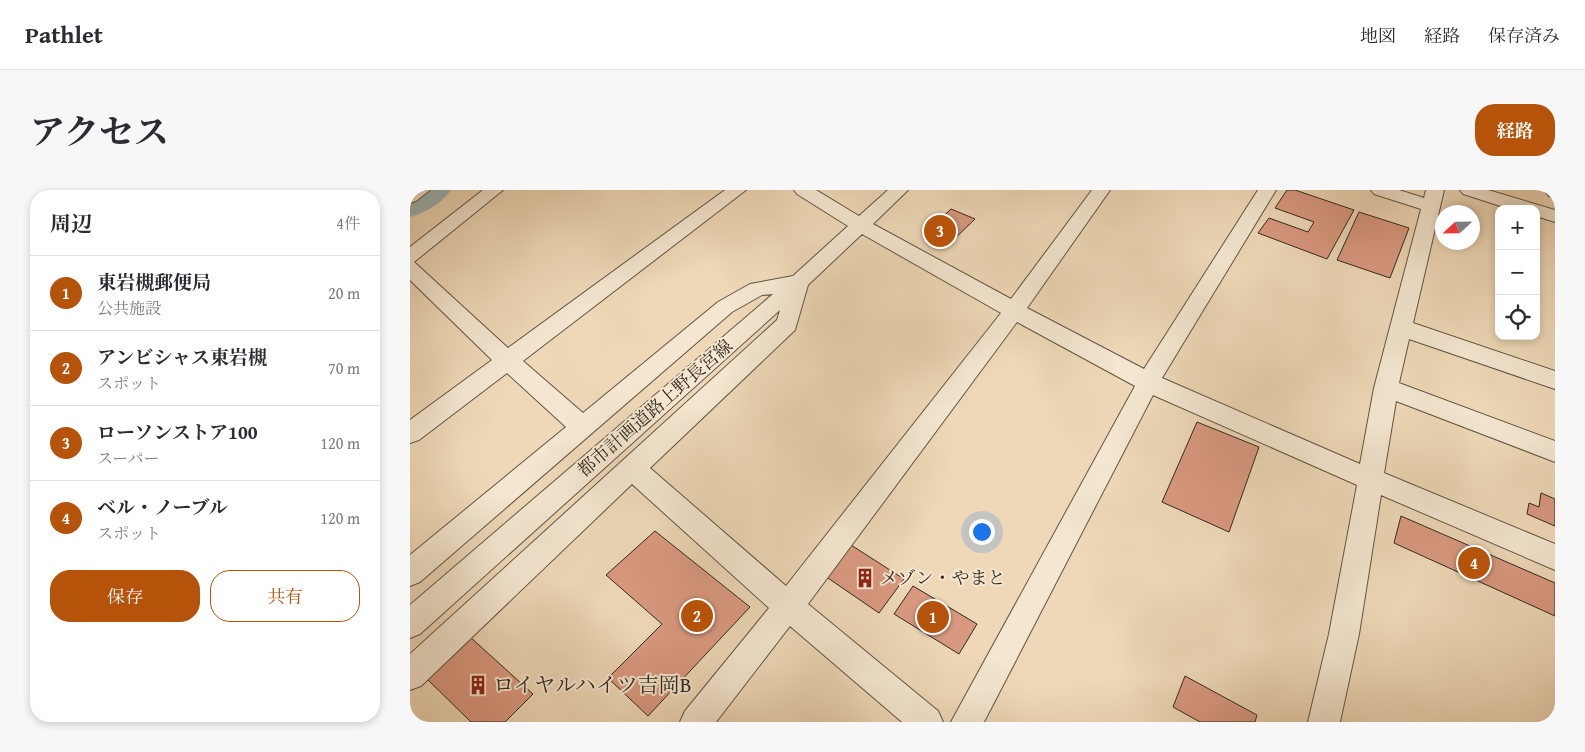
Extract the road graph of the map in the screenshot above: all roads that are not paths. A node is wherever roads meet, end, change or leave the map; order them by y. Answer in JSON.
{"nodes":[{"id":1,"x":421,"y":190,"type":"edge"},
{"id":2,"x":494,"y":190,"type":"edge"},
{"id":3,"x":737,"y":190,"type":"edge"},
{"id":4,"x":803,"y":190,"type":"edge"},
{"id":5,"x":899,"y":190,"type":"edge"},
{"id":6,"x":1101,"y":190,"type":"edge"},
{"id":7,"x":1267,"y":190,"type":"edge"},
{"id":8,"x":1380,"y":190,"type":"edge"},
{"id":9,"x":1469,"y":190,"type":"edge"},
{"id":10,"x":410,"y":198,"type":"edge"},
{"id":11,"x":1433,"y":198,"type":"edge"},
{"id":12,"x":1518,"y":205,"type":"edge"},
{"id":13,"x":1540,"y":211,"type":"edge"},
{"id":14,"x":1555,"y":216,"type":"edge"},
{"id":15,"x":860,"y":224,"type":"junction"},
{"id":16,"x":410,"y":257,"type":"edge"},
{"id":17,"x":410,"y":268,"type":"edge"},
{"id":18,"x":799,"y":282,"type":"junction"},
{"id":19,"x":1015,"y":311,"type":"junction"},
{"id":20,"x":1402,"y":328,"type":"junction"},
{"id":21,"x":508,"y":361,"type":"junction"},
{"id":22,"x":1555,"y":380,"type":"edge"},
{"id":23,"x":1148,"y":382,"type":"junction"},
{"id":24,"x":1386,"y":388,"type":"junction"},
{"id":25,"x":584,"y":427,"type":"junction"},
{"id":26,"x":410,"y":433,"type":"edge"},
{"id":27,"x":1555,"y":452,"type":"edge"},
{"id":28,"x":632,"y":468,"type":"junction"},
{"id":29,"x":1371,"y":478,"type":"junction"},
{"id":30,"x":1555,"y":557,"type":"edge"},
{"id":31,"x":410,"y":574,"type":"edge"},
{"id":32,"x":788,"y":606,"type":"junction"},
{"id":33,"x":410,"y":624,"type":"edge"},
{"id":34,"x":410,"y":675,"type":"edge"},
{"id":35,"x":696,"y":722,"type":"edge"},
{"id":36,"x":927,"y":722,"type":"edge"},
{"id":37,"x":967,"y":722,"type":"edge"},
{"id":38,"x":1324,"y":722,"type":"edge"}],
"edges":[{"from":1,"to":10,"type":"street"},
{"from":2,"to":16,"type":"street"},
{"from":3,"to":21,"type":"street"},
{"from":4,"to":15,"type":"street"},
{"from":5,"to":15,"type":"street","name":"都市計画道路上野長宮線"},
{"from":6,"to":19,"type":"street"},
{"from":7,"to":23,"type":"street"},
{"from":8,"to":11,"type":"street"},
{"from":9,"to":12,"type":"street"},
{"from":11,"to":20,"type":"street"},
{"from":13,"to":14,"type":"street"},
{"from":15,"to":18,"type":"street","name":"都市計画道路上野長宮線"},
{"from":15,"to":19,"type":"street"},
{"from":17,"to":21,"type":"street"},
{"from":18,"to":25,"type":"street"},
{"from":18,"to":28,"type":"street"},
{"from":18,"to":33,"type":"street","name":"都市計画道路上野長宮線"},
{"from":19,"to":23,"type":"street"},
{"from":19,"to":32,"type":"street"},
{"from":20,"to":22,"type":"street"},
{"from":20,"to":24,"type":"street"},
{"from":21,"to":25,"type":"street"},
{"from":21,"to":26,"type":"street"},
{"from":23,"to":29,"type":"street"},
{"from":23,"to":37,"type":"street"},
{"from":24,"to":27,"type":"street"},
{"from":24,"to":29,"type":"street"},
{"from":25,"to":31,"type":"street"},
{"from":28,"to":32,"type":"street"},
{"from":28,"to":34,"type":"street"},
{"from":29,"to":30,"type":"street"},
{"from":29,"to":38,"type":"street"},
{"from":32,"to":35,"type":"street"},
{"from":32,"to":36,"type":"street"}]}
